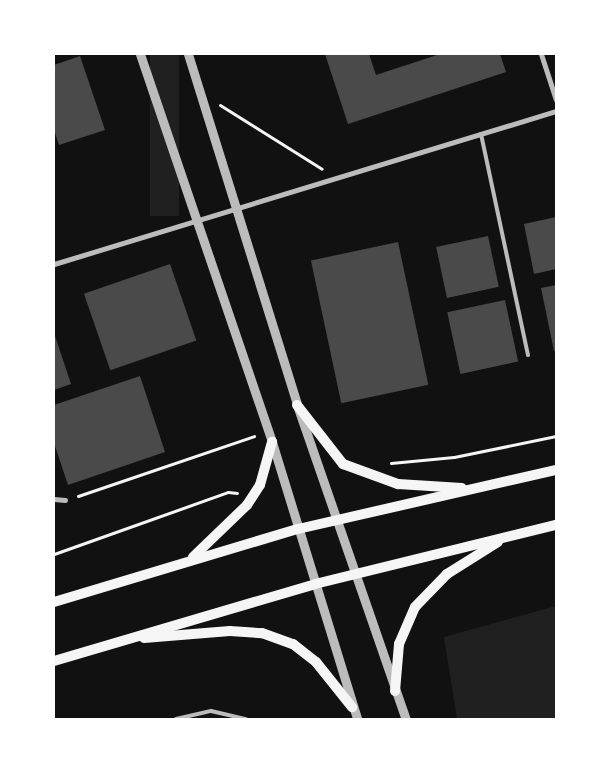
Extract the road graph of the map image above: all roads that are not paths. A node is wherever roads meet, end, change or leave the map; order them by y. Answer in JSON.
{"nodes":[{"id":1,"x":140,"y":54,"type":"edge"},
{"id":2,"x":188,"y":54,"type":"edge"},
{"id":3,"x":541,"y":54,"type":"edge"},
{"id":4,"x":556,"y":100,"type":"edge"},
{"id":5,"x":556,"y":111,"type":"edge"},
{"id":6,"x":482,"y":134,"type":"junction"},
{"id":7,"x":236,"y":206,"type":"junction"},
{"id":8,"x":194,"y":220,"type":"junction"},
{"id":9,"x":54,"y":264,"type":"edge"},
{"id":10,"x":528,"y":355,"type":"dead end"},
{"id":11,"x":297,"y":405,"type":"junction"},
{"id":12,"x":272,"y":442,"type":"junction"},
{"id":13,"x":556,"y":470,"type":"edge"},
{"id":14,"x":476,"y":489,"type":"junction"},
{"id":15,"x":54,"y":499,"type":"edge"},
{"id":16,"x":65,"y":500,"type":"road end"},
{"id":17,"x":340,"y":519,"type":"junction"},
{"id":18,"x":556,"y":525,"type":"edge"},
{"id":19,"x":298,"y":530,"type":"junction"},
{"id":20,"x":508,"y":536,"type":"junction"},
{"id":21,"x":184,"y":563,"type":"junction"},
{"id":22,"x":356,"y":573,"type":"junction"},
{"id":23,"x":315,"y":584,"type":"junction"},
{"id":24,"x":54,"y":602,"type":"edge"},
{"id":25,"x":113,"y":642,"type":"junction"},
{"id":26,"x":54,"y":661,"type":"edge"},
{"id":27,"x":395,"y":691,"type":"junction"},
{"id":28,"x":352,"y":707,"type":"junction"},
{"id":29,"x":176,"y":719,"type":"edge"},
{"id":30,"x":246,"y":719,"type":"edge"},
{"id":31,"x":357,"y":719,"type":"edge"},
{"id":32,"x":406,"y":719,"type":"edge"}],
"edges":[{"from":1,"to":8,"type":"street"},
{"from":2,"to":7,"type":"street"},
{"from":3,"to":4,"type":"street"},
{"from":5,"to":6,"type":"street"},
{"from":6,"to":7,"type":"street"},
{"from":6,"to":10,"type":"lane"},
{"from":7,"to":8,"type":"street"},
{"from":7,"to":11,"type":"street"},
{"from":8,"to":9,"type":"street"},
{"from":8,"to":12,"type":"street"},
{"from":11,"to":14,"type":"main road"},
{"from":11,"to":17,"type":"street"},
{"from":12,"to":19,"type":"street"},
{"from":12,"to":21,"type":"main road"},
{"from":13,"to":14,"type":"main road"},
{"from":14,"to":17,"type":"main road"},
{"from":15,"to":16,"type":"street"},
{"from":17,"to":19,"type":"main road"},
{"from":17,"to":22,"type":"street"},
{"from":18,"to":20,"type":"main road"},
{"from":19,"to":21,"type":"main road"},
{"from":19,"to":23,"type":"street"},
{"from":20,"to":22,"type":"main road"},
{"from":20,"to":27,"type":"main road"},
{"from":21,"to":24,"type":"main road"},
{"from":22,"to":23,"type":"main road"},
{"from":22,"to":27,"type":"street"},
{"from":23,"to":25,"type":"main road"},
{"from":23,"to":28,"type":"street"},
{"from":25,"to":26,"type":"main road"},
{"from":25,"to":28,"type":"main road"},
{"from":27,"to":32,"type":"street"},
{"from":28,"to":31,"type":"street"},
{"from":29,"to":30,"type":"lane"}]}
